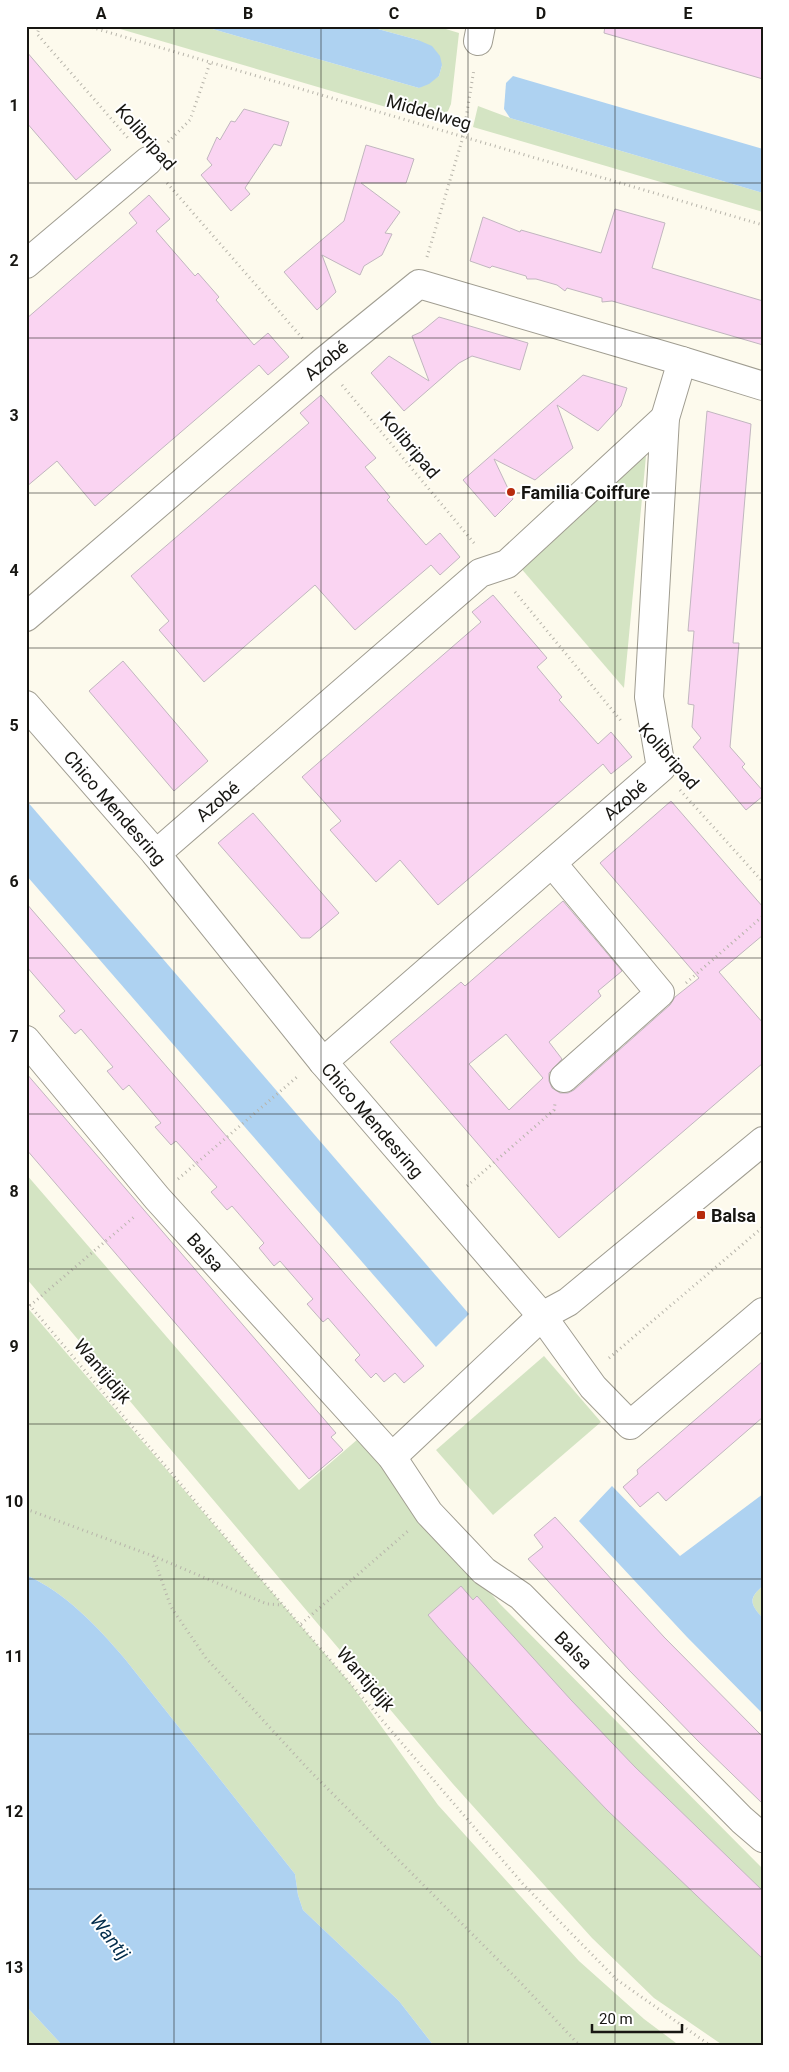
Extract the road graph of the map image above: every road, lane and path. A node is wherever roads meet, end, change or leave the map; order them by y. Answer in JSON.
{"nodes":[{"id":1,"x":40,"y":26,"type":"edge"},
{"id":2,"x":88,"y":26,"type":"edge"},
{"id":3,"x":479,"y":34,"type":"edge"},
{"id":4,"x":210,"y":63,"type":"junction"},
{"id":5,"x":462,"y":136,"type":"junction"},
{"id":6,"x":148,"y":161,"type":"junction"},
{"id":7,"x":763,"y":225,"type":"edge"},
{"id":8,"x":26,"y":264,"type":"edge"},
{"id":9,"x":418,"y":284,"type":"junction"},
{"id":10,"x":682,"y":361,"type":"junction"},
{"id":11,"x":323,"y":362,"type":"junction"},
{"id":12,"x":763,"y":386,"type":"edge"},
{"id":13,"x":665,"y":418,"type":"junction"},
{"id":14,"x":495,"y":568,"type":"junction"},
{"id":15,"x":26,"y":617,"type":"edge"},
{"id":16,"x":26,"y":705,"type":"edge"},
{"id":17,"x":624,"y":724,"type":"dead end"},
{"id":18,"x":660,"y":768,"type":"junction"},
{"id":19,"x":156,"y":854,"type":"junction"},
{"id":20,"x":552,"y":863,"type":"junction"},
{"id":21,"x":763,"y":882,"type":"edge"},
{"id":22,"x":763,"y":916,"type":"edge"},
{"id":23,"x":660,"y":993,"type":"junction"},
{"id":24,"x":26,"y":1040,"type":"edge"},
{"id":25,"x":323,"y":1062,"type":"junction"},
{"id":26,"x":564,"y":1078,"type":"joint"},
{"id":27,"x":290,"y":1081,"type":"dead end"},
{"id":28,"x":232,"y":1132,"type":"dead end"},
{"id":29,"x":763,"y":1141,"type":"edge"},
{"id":30,"x":446,"y":1204,"type":"junction"},
{"id":31,"x":763,"y":1227,"type":"edge"},
{"id":32,"x":98,"y":1246,"type":"dead end"},
{"id":33,"x":26,"y":1301,"type":"edge"},
{"id":34,"x":30,"y":1306,"type":"junction"},
{"id":35,"x":26,"y":1309,"type":"edge"},
{"id":36,"x":763,"y":1312,"type":"edge"},
{"id":37,"x":542,"y":1316,"type":"junction"},
{"id":38,"x":586,"y":1377,"type":"junction"},
{"id":39,"x":392,"y":1457,"type":"junction"},
{"id":40,"x":26,"y":1509,"type":"edge"},
{"id":41,"x":388,"y":1549,"type":"dead end"},
{"id":42,"x":153,"y":1556,"type":"junction"},
{"id":43,"x":283,"y":1605,"type":"junction"},
{"id":44,"x":301,"y":1624,"type":"junction"},
{"id":45,"x":763,"y":1838,"type":"edge"},
{"id":46,"x":580,"y":2046,"type":"edge"},
{"id":47,"x":712,"y":2046,"type":"edge"}],
"edges":[{"from":1,"to":6,"type":"path","name":"Kolibripad"},
{"from":2,"to":4,"type":"path","name":"Middelweg"},
{"from":3,"to":5,"type":"path"},
{"from":4,"to":5,"type":"path","name":"Middelweg"},
{"from":4,"to":6,"type":"path"},
{"from":5,"to":7,"type":"path","name":"Middelweg"},
{"from":5,"to":9,"type":"path"},
{"from":6,"to":8,"type":"street"},
{"from":6,"to":11,"type":"path","name":"Kolibripad"},
{"from":9,"to":10,"type":"street"},
{"from":9,"to":11,"type":"street","name":"Azobé"},
{"from":10,"to":12,"type":"street"},
{"from":10,"to":13,"type":"street","name":"Azobé"},
{"from":11,"to":14,"type":"path","name":"Kolibripad"},
{"from":11,"to":15,"type":"street","name":"Azobé"},
{"from":13,"to":14,"type":"street","name":"Azobé"},
{"from":13,"to":18,"type":"street","name":"Azobé"},
{"from":14,"to":17,"type":"path","name":"Kolibripad"},
{"from":14,"to":19,"type":"street","name":"Azobé"},
{"from":16,"to":19,"type":"street","name":"Chico Mendesring"},
{"from":18,"to":20,"type":"street","name":"Azobé"},
{"from":18,"to":21,"type":"path","name":"Kolibripad"},
{"from":19,"to":25,"type":"street","name":"Chico Mendesring"},
{"from":20,"to":23,"type":"street"},
{"from":20,"to":25,"type":"street","name":"Azobé"},
{"from":22,"to":23,"type":"path"},
{"from":23,"to":26,"type":"street"},
{"from":24,"to":39,"type":"street","name":"Balsa"},
{"from":25,"to":30,"type":"street","name":"Chico Mendesring"},
{"from":26,"to":30,"type":"path"},
{"from":27,"to":28,"type":"path"},
{"from":29,"to":37,"type":"street"},
{"from":30,"to":37,"type":"street","name":"Chico Mendesring"},
{"from":31,"to":38,"type":"path"},
{"from":32,"to":34,"type":"path"},
{"from":33,"to":34,"type":"path","name":"Wantijdijk"},
{"from":34,"to":35,"type":"path"},
{"from":34,"to":43,"type":"path","name":"Wantijdijk"},
{"from":36,"to":38,"type":"street"},
{"from":37,"to":38,"type":"street"},
{"from":37,"to":39,"type":"street"},
{"from":39,"to":45,"type":"street","name":"Balsa"},
{"from":40,"to":42,"type":"path"},
{"from":41,"to":44,"type":"path"},
{"from":42,"to":43,"type":"path"},
{"from":42,"to":46,"type":"path"},
{"from":43,"to":44,"type":"path","name":"Wantijdijk"},
{"from":44,"to":47,"type":"path","name":"Wantijdijk"}]}
